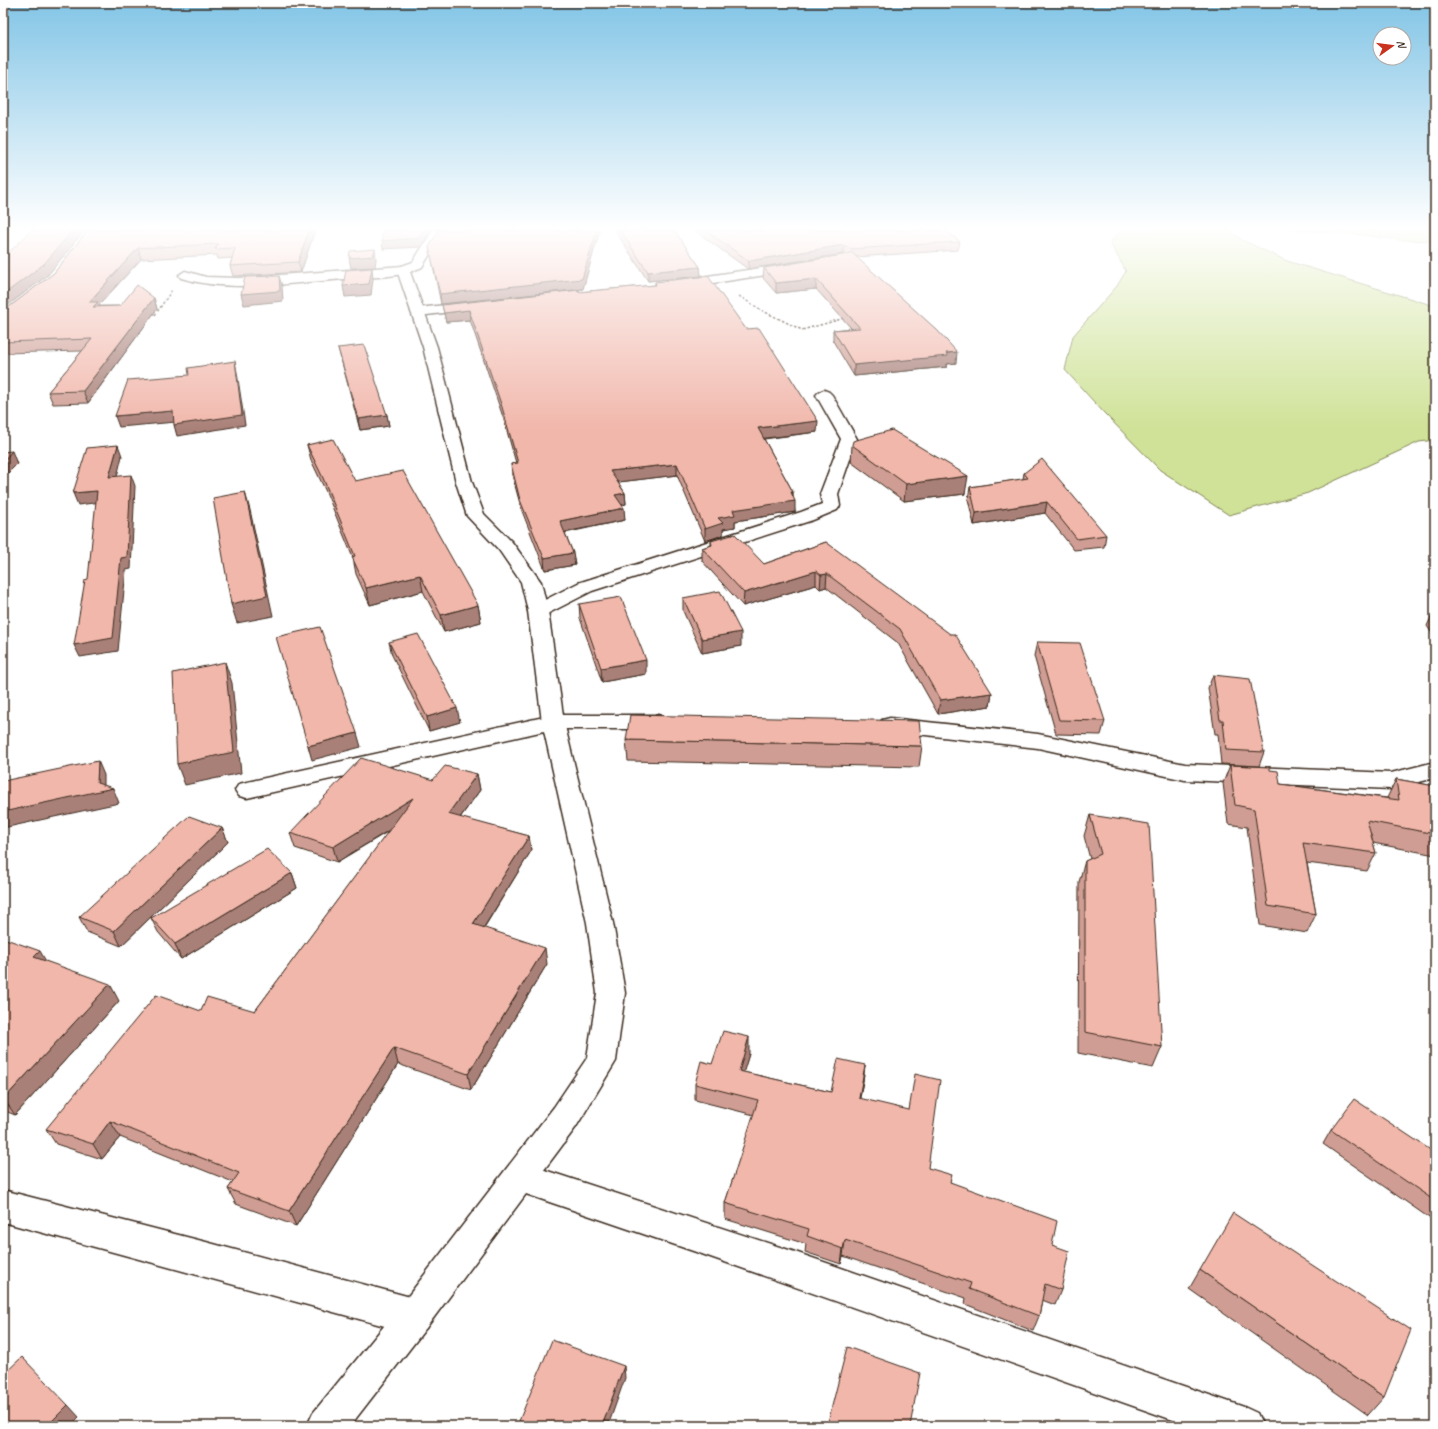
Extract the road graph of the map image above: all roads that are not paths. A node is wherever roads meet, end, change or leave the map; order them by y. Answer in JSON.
{"nodes":[{"id":1,"x":413,"y":297,"type":"edge"},
{"id":2,"x":481,"y":305,"type":"edge"},
{"id":3,"x":418,"y":312,"type":"junction"},
{"id":4,"x":824,"y":395,"type":"dead end"},
{"id":5,"x":538,"y":611,"type":"junction"},
{"id":6,"x":553,"y":722,"type":"junction"},
{"id":7,"x":679,"y":722,"type":"edge"},
{"id":8,"x":868,"y":722,"type":"edge"},
{"id":9,"x":1435,"y":770,"type":"edge"},
{"id":10,"x":247,"y":790,"type":"dead end"},
{"id":11,"x":520,"y":1177,"type":"junction"},
{"id":12,"x":3,"y":1206,"type":"edge"},
{"id":13,"x":414,"y":1316,"type":"junction"},
{"id":14,"x":326,"y":1426,"type":"edge"},
{"id":15,"x":1244,"y":1426,"type":"edge"}],
"edges":[{"from":1,"to":3,"type":"street"},
{"from":2,"to":3,"type":"street"},
{"from":3,"to":5,"type":"street"},
{"from":4,"to":5,"type":"street"},
{"from":5,"to":6,"type":"street"},
{"from":6,"to":7,"type":"street"},
{"from":6,"to":10,"type":"street"},
{"from":6,"to":11,"type":"street"},
{"from":8,"to":9,"type":"street"},
{"from":11,"to":13,"type":"street"},
{"from":11,"to":15,"type":"street"},
{"from":12,"to":13,"type":"street"},
{"from":13,"to":14,"type":"street"}]}
